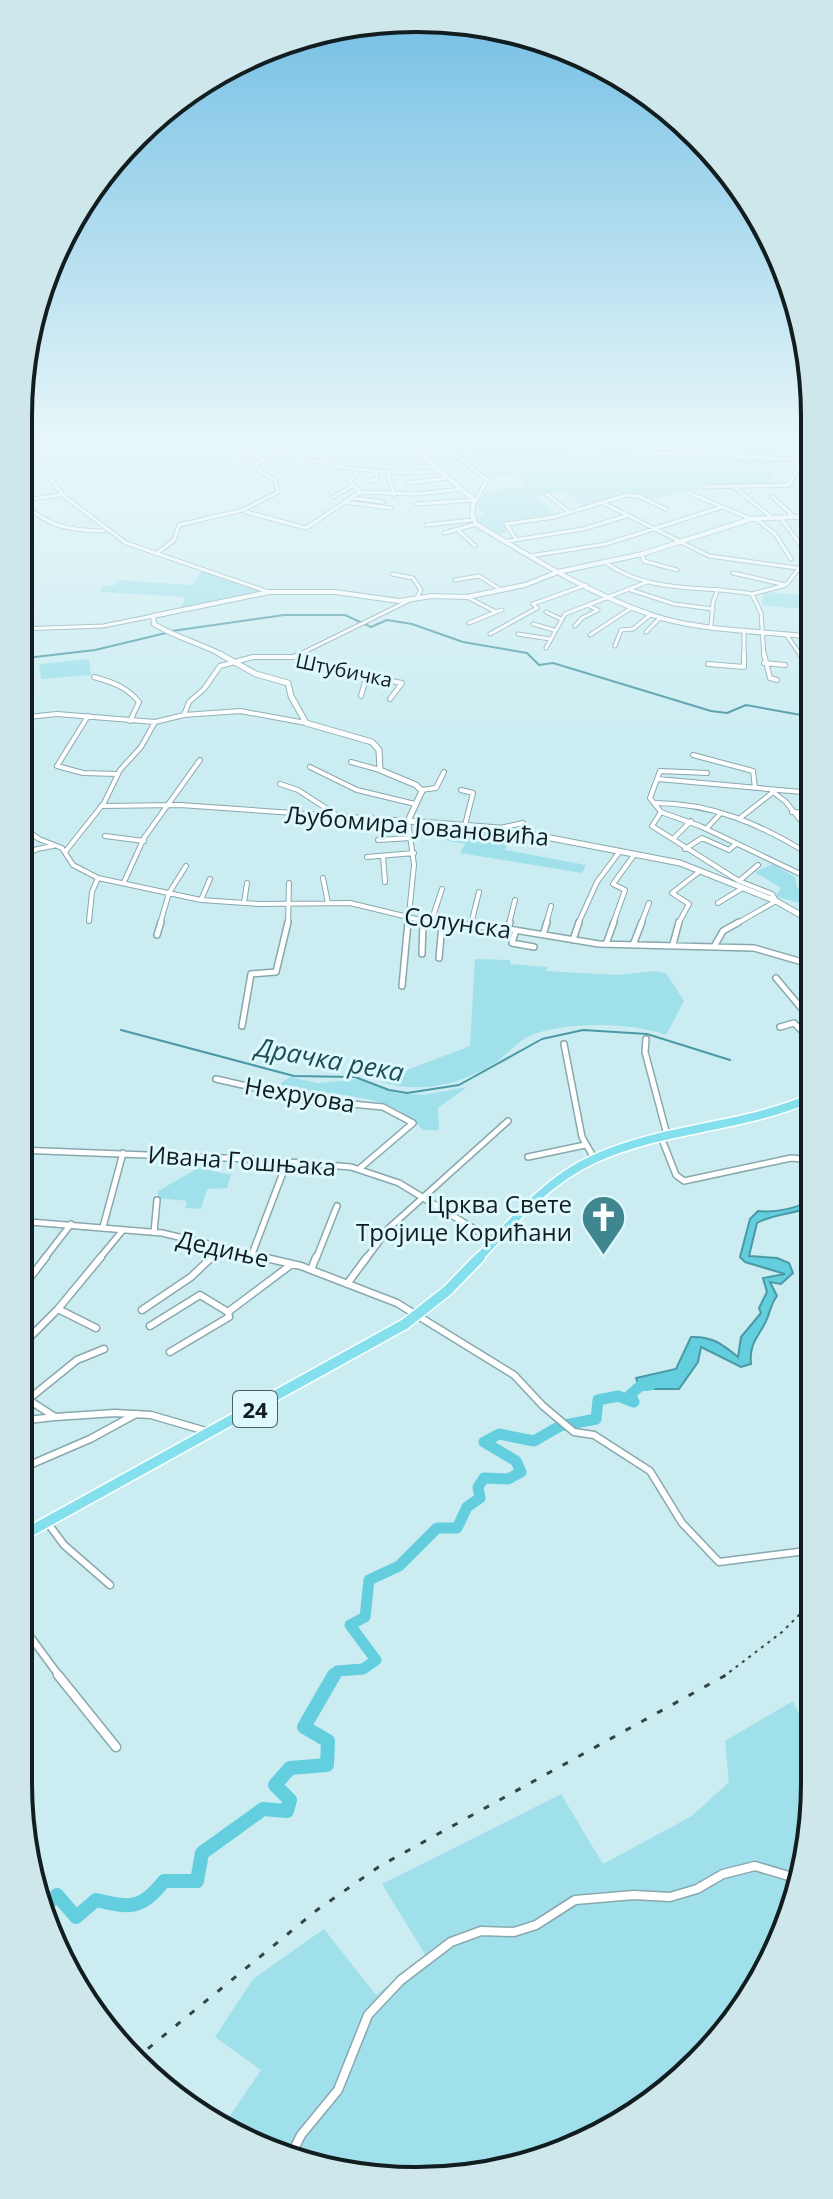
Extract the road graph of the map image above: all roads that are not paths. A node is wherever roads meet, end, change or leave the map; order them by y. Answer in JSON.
{"nodes":[{"id":1,"x":124,"y":543,"type":"edge"},
{"id":2,"x":171,"y":543,"type":"edge"},
{"id":3,"x":471,"y":543,"type":"edge"},
{"id":4,"x":510,"y":543,"type":"edge"},
{"id":5,"x":610,"y":543,"type":"edge"},
{"id":6,"x":678,"y":543,"type":"edge"},
{"id":7,"x":681,"y":543,"type":"edge"},
{"id":8,"x":781,"y":543,"type":"edge"},
{"id":9,"x":475,"y":546,"type":"dead end"},
{"id":10,"x":642,"y":554,"type":"junction"},
{"id":11,"x":156,"y":555,"type":"junction"},
{"id":12,"x":530,"y":556,"type":"junction"},
{"id":13,"x":791,"y":559,"type":"dead end"},
{"id":14,"x":606,"y":563,"type":"junction"},
{"id":15,"x":801,"y":569,"type":"joint"},
{"id":16,"x":677,"y":570,"type":"dead end"},
{"id":17,"x":563,"y":571,"type":"junction"},
{"id":18,"x":733,"y":573,"type":"dead end"},
{"id":19,"x":392,"y":574,"type":"dead end"},
{"id":20,"x":455,"y":580,"type":"dead end"},
{"id":21,"x":649,"y":582,"type":"junction"},
{"id":22,"x":786,"y":585,"type":"junction"},
{"id":23,"x":586,"y":586,"type":"junction"},
{"id":24,"x":630,"y":589,"type":"junction"},
{"id":25,"x":718,"y":589,"type":"junction"},
{"id":26,"x":502,"y":591,"type":"junction"},
{"id":27,"x":269,"y":592,"type":"junction"},
{"id":28,"x":752,"y":594,"type":"junction"},
{"id":29,"x":467,"y":597,"type":"junction"},
{"id":30,"x":608,"y":598,"type":"junction"},
{"id":31,"x":416,"y":599,"type":"junction"},
{"id":32,"x":408,"y":601,"type":"junction"},
{"id":33,"x":588,"y":605,"type":"junction"},
{"id":34,"x":631,"y":608,"type":"junction"},
{"id":35,"x":713,"y":609,"type":"junction"},
{"id":36,"x":502,"y":610,"type":"dead end"},
{"id":37,"x":496,"y":612,"type":"junction"},
{"id":38,"x":546,"y":612,"type":"dead end"},
{"id":39,"x":650,"y":615,"type":"junction"},
{"id":40,"x":153,"y":616,"type":"junction"},
{"id":41,"x":661,"y":617,"type":"junction"},
{"id":42,"x":561,"y":619,"type":"junction"},
{"id":43,"x":469,"y":623,"type":"dead end"},
{"id":44,"x":533,"y":624,"type":"dead end"},
{"id":45,"x":711,"y":625,"type":"junction"},
{"id":46,"x":575,"y":626,"type":"dead end"},
{"id":47,"x":32,"y":629,"type":"edge"},
{"id":48,"x":554,"y":630,"type":"junction"},
{"id":49,"x":744,"y":630,"type":"junction"},
{"id":50,"x":646,"y":632,"type":"dead end"},
{"id":51,"x":762,"y":632,"type":"junction"},
{"id":52,"x":490,"y":634,"type":"dead end"},
{"id":53,"x":518,"y":634,"type":"dead end"},
{"id":54,"x":786,"y":634,"type":"junction"},
{"id":55,"x":590,"y":635,"type":"dead end"},
{"id":56,"x":801,"y":636,"type":"edge"},
{"id":57,"x":550,"y":639,"type":"junction"},
{"id":58,"x":615,"y":646,"type":"dead end"},
{"id":59,"x":546,"y":648,"type":"dead end"},
{"id":60,"x":801,"y":655,"type":"edge"},
{"id":61,"x":295,"y":657,"type":"junction"},
{"id":62,"x":238,"y":663,"type":"junction"},
{"id":63,"x":763,"y":663,"type":"junction"},
{"id":64,"x":708,"y":664,"type":"dead end"},
{"id":65,"x":785,"y":665,"type":"dead end"},
{"id":66,"x":94,"y":677,"type":"dead end"},
{"id":67,"x":366,"y":678,"type":"junction"},
{"id":68,"x":777,"y":680,"type":"dead end"},
{"id":69,"x":361,"y":696,"type":"dead end"},
{"id":70,"x":390,"y":699,"type":"dead end"},
{"id":71,"x":184,"y":715,"type":"junction"},
{"id":72,"x":301,"y":715,"type":"junction"},
{"id":73,"x":88,"y":716,"type":"junction"},
{"id":74,"x":32,"y":717,"type":"edge"},
{"id":75,"x":290,"y":719,"type":"junction"},
{"id":76,"x":130,"y":721,"type":"junction"},
{"id":77,"x":155,"y":722,"type":"junction"},
{"id":78,"x":306,"y":723,"type":"junction"},
{"id":79,"x":693,"y":755,"type":"dead end"},
{"id":80,"x":200,"y":760,"type":"dead end"},
{"id":81,"x":351,"y":762,"type":"dead end"},
{"id":82,"x":310,"y":767,"type":"dead end"},
{"id":83,"x":380,"y":770,"type":"junction"},
{"id":84,"x":444,"y":772,"type":"dead end"},
{"id":85,"x":707,"y":773,"type":"dead end"},
{"id":86,"x":118,"y":774,"type":"junction"},
{"id":87,"x":658,"y":779,"type":"junction"},
{"id":88,"x":280,"y":784,"type":"dead end"},
{"id":89,"x":755,"y":788,"type":"junction"},
{"id":90,"x":421,"y":790,"type":"junction"},
{"id":91,"x":461,"y":790,"type":"dead end"},
{"id":92,"x":772,"y":792,"type":"junction"},
{"id":93,"x":801,"y":793,"type":"edge"},
{"id":94,"x":654,"y":803,"type":"junction"},
{"id":95,"x":415,"y":804,"type":"junction"},
{"id":96,"x":167,"y":805,"type":"junction"},
{"id":97,"x":101,"y":806,"type":"junction"},
{"id":98,"x":661,"y":812,"type":"junction"},
{"id":99,"x":792,"y":812,"type":"junction"},
{"id":100,"x":801,"y":812,"type":"edge"},
{"id":101,"x":720,"y":814,"type":"junction"},
{"id":102,"x":335,"y":815,"type":"junction"},
{"id":103,"x":740,"y":818,"type":"junction"},
{"id":104,"x":408,"y":821,"type":"junction"},
{"id":105,"x":691,"y":821,"type":"junction"},
{"id":106,"x":801,"y":822,"type":"edge"},
{"id":107,"x":523,"y":823,"type":"dead end"},
{"id":108,"x":465,"y":825,"type":"junction"},
{"id":109,"x":708,"y":827,"type":"junction"},
{"id":110,"x":514,"y":828,"type":"junction"},
{"id":111,"x":32,"y":835,"type":"edge"},
{"id":112,"x":105,"y":836,"type":"dead end"},
{"id":113,"x":411,"y":838,"type":"junction"},
{"id":114,"x":674,"y":838,"type":"junction"},
{"id":115,"x":39,"y":839,"type":"junction"},
{"id":116,"x":378,"y":840,"type":"dead end"},
{"id":117,"x":144,"y":841,"type":"junction"},
{"id":118,"x":737,"y":844,"type":"junction"},
{"id":119,"x":54,"y":846,"type":"junction"},
{"id":120,"x":37,"y":849,"type":"junction"},
{"id":121,"x":685,"y":849,"type":"junction"},
{"id":122,"x":801,"y":850,"type":"edge"},
{"id":123,"x":620,"y":851,"type":"junction"},
{"id":124,"x":32,"y":852,"type":"edge"},
{"id":125,"x":65,"y":853,"type":"junction"},
{"id":126,"x":414,"y":853,"type":"junction"},
{"id":127,"x":634,"y":855,"type":"junction"},
{"id":128,"x":383,"y":856,"type":"junction"},
{"id":129,"x":367,"y":857,"type":"dead end"},
{"id":130,"x":758,"y":865,"type":"dead end"},
{"id":131,"x":186,"y":866,"type":"dead end"},
{"id":132,"x":700,"y":871,"type":"junction"},
{"id":133,"x":801,"y":875,"type":"edge"},
{"id":134,"x":98,"y":878,"type":"junction"},
{"id":135,"x":323,"y":878,"type":"dead end"},
{"id":136,"x":210,"y":879,"type":"dead end"},
{"id":137,"x":739,"y":881,"type":"junction"},
{"id":138,"x":124,"y":882,"type":"junction"},
{"id":139,"x":385,"y":882,"type":"dead end"},
{"id":140,"x":247,"y":883,"type":"dead end"},
{"id":141,"x":289,"y":883,"type":"dead end"},
{"id":142,"x":442,"y":889,"type":"dead end"},
{"id":143,"x":741,"y":889,"type":"junction"},
{"id":144,"x":479,"y":892,"type":"dead end"},
{"id":145,"x":169,"y":893,"type":"junction"},
{"id":146,"x":201,"y":900,"type":"junction"},
{"id":147,"x":515,"y":900,"type":"dead end"},
{"id":148,"x":776,"y":901,"type":"junction"},
{"id":149,"x":244,"y":903,"type":"junction"},
{"id":150,"x":328,"y":903,"type":"junction"},
{"id":151,"x":649,"y":903,"type":"dead end"},
{"id":152,"x":718,"y":903,"type":"dead end"},
{"id":153,"x":290,"y":904,"type":"junction"},
{"id":154,"x":551,"y":906,"type":"dead end"},
{"id":155,"x":801,"y":915,"type":"edge"},
{"id":156,"x":409,"y":917,"type":"junction"},
{"id":157,"x":89,"y":921,"type":"dead end"},
{"id":158,"x":423,"y":921,"type":"junction"},
{"id":159,"x":431,"y":922,"type":"junction"},
{"id":160,"x":442,"y":925,"type":"junction"},
{"id":161,"x":470,"y":926,"type":"junction"},
{"id":162,"x":508,"y":929,"type":"junction"},
{"id":163,"x":516,"y":930,"type":"junction"},
{"id":164,"x":157,"y":935,"type":"dead end"},
{"id":165,"x":543,"y":935,"type":"junction"},
{"id":166,"x":573,"y":940,"type":"junction"},
{"id":167,"x":606,"y":944,"type":"junction"},
{"id":168,"x":673,"y":944,"type":"junction"},
{"id":169,"x":633,"y":945,"type":"junction"},
{"id":170,"x":715,"y":945,"type":"junction"},
{"id":171,"x":534,"y":947,"type":"dead end"},
{"id":172,"x":422,"y":954,"type":"dead end"},
{"id":173,"x":439,"y":958,"type":"dead end"},
{"id":174,"x":801,"y":962,"type":"edge"},
{"id":175,"x":776,"y":978,"type":"dead end"},
{"id":176,"x":402,"y":986,"type":"dead end"},
{"id":177,"x":801,"y":1008,"type":"edge"},
{"id":178,"x":242,"y":1026,"type":"dead end"},
{"id":179,"x":780,"y":1027,"type":"dead end"},
{"id":180,"x":801,"y":1030,"type":"edge"},
{"id":181,"x":646,"y":1039,"type":"dead end"},
{"id":182,"x":564,"y":1044,"type":"dead end"},
{"id":183,"x":216,"y":1079,"type":"dead end"},
{"id":184,"x":801,"y":1102,"type":"edge"},
{"id":185,"x":508,"y":1121,"type":"dead end"},
{"id":186,"x":664,"y":1136,"type":"junction"},
{"id":187,"x":585,"y":1145,"type":"junction"},
{"id":188,"x":32,"y":1150,"type":"edge"},
{"id":189,"x":123,"y":1153,"type":"junction"},
{"id":190,"x":528,"y":1157,"type":"dead end"},
{"id":191,"x":595,"y":1159,"type":"junction"},
{"id":192,"x":801,"y":1159,"type":"edge"},
{"id":193,"x":287,"y":1162,"type":"junction"},
{"id":194,"x":358,"y":1170,"type":"junction"},
{"id":195,"x":421,"y":1197,"type":"junction"},
{"id":196,"x":157,"y":1200,"type":"dead end"},
{"id":197,"x":337,"y":1206,"type":"dead end"},
{"id":198,"x":32,"y":1222,"type":"edge"},
{"id":199,"x":71,"y":1224,"type":"junction"},
{"id":200,"x":103,"y":1227,"type":"junction"},
{"id":201,"x":124,"y":1229,"type":"junction"},
{"id":202,"x":154,"y":1232,"type":"junction"},
{"id":203,"x":495,"y":1241,"type":"junction"},
{"id":204,"x":222,"y":1247,"type":"junction"},
{"id":205,"x":252,"y":1254,"type":"junction"},
{"id":206,"x":292,"y":1264,"type":"junction"},
{"id":207,"x":311,"y":1270,"type":"junction"},
{"id":208,"x":32,"y":1275,"type":"edge"},
{"id":209,"x":347,"y":1284,"type":"junction"},
{"id":210,"x":58,"y":1309,"type":"junction"},
{"id":211,"x":142,"y":1310,"type":"dead end"},
{"id":212,"x":228,"y":1312,"type":"junction"},
{"id":213,"x":418,"y":1314,"type":"junction"},
{"id":214,"x":150,"y":1326,"type":"dead end"},
{"id":215,"x":96,"y":1328,"type":"dead end"},
{"id":216,"x":32,"y":1335,"type":"edge"},
{"id":217,"x":104,"y":1349,"type":"dead end"},
{"id":218,"x":170,"y":1352,"type":"dead end"},
{"id":219,"x":32,"y":1396,"type":"edge"},
{"id":220,"x":32,"y":1399,"type":"edge"},
{"id":221,"x":139,"y":1413,"type":"junction"},
{"id":222,"x":55,"y":1417,"type":"junction"},
{"id":223,"x":32,"y":1419,"type":"edge"},
{"id":224,"x":211,"y":1432,"type":"junction"},
{"id":225,"x":32,"y":1464,"type":"edge"},
{"id":226,"x":47,"y":1522,"type":"junction"},
{"id":227,"x":32,"y":1530,"type":"edge"},
{"id":228,"x":801,"y":1550,"type":"edge"},
{"id":229,"x":110,"y":1585,"type":"dead end"},
{"id":230,"x":32,"y":1639,"type":"edge"},
{"id":231,"x":116,"y":1747,"type":"dead end"},
{"id":232,"x":789,"y":1876,"type":"edge"},
{"id":233,"x":295,"y":2148,"type":"edge"}],
"edges":[{"from":1,"to":11,"type":"street"},
{"from":2,"to":11,"type":"street"},
{"from":3,"to":9,"type":"street"},
{"from":4,"to":12,"type":"street"},
{"from":5,"to":12,"type":"street"},
{"from":6,"to":10,"type":"street"},
{"from":7,"to":15,"type":"street"},
{"from":8,"to":13,"type":"street"},
{"from":10,"to":14,"type":"street"},
{"from":10,"to":16,"type":"street"},
{"from":11,"to":27,"type":"street"},
{"from":12,"to":17,"type":"street"},
{"from":14,"to":17,"type":"street"},
{"from":14,"to":21,"type":"street"},
{"from":15,"to":22,"type":"street"},
{"from":17,"to":23,"type":"street"},
{"from":17,"to":26,"type":"street"},
{"from":18,"to":22,"type":"street"},
{"from":19,"to":31,"type":"street"},
{"from":20,"to":26,"type":"street"},
{"from":21,"to":24,"type":"street"},
{"from":21,"to":25,"type":"street"},
{"from":22,"to":28,"type":"street"},
{"from":23,"to":30,"type":"street"},
{"from":23,"to":52,"type":"street"},
{"from":24,"to":30,"type":"street"},
{"from":24,"to":35,"type":"street"},
{"from":25,"to":28,"type":"street"},
{"from":25,"to":35,"type":"street"},
{"from":26,"to":29,"type":"street"},
{"from":27,"to":32,"type":"street"},
{"from":27,"to":40,"type":"street"},
{"from":28,"to":51,"type":"street"},
{"from":29,"to":31,"type":"street"},
{"from":29,"to":37,"type":"street"},
{"from":30,"to":33,"type":"street"},
{"from":30,"to":34,"type":"street"},
{"from":31,"to":32,"type":"street"},
{"from":32,"to":61,"type":"street"},
{"from":33,"to":42,"type":"street"},
{"from":33,"to":46,"type":"street"},
{"from":34,"to":39,"type":"street"},
{"from":34,"to":55,"type":"street"},
{"from":35,"to":45,"type":"street"},
{"from":36,"to":37,"type":"street"},
{"from":37,"to":43,"type":"street"},
{"from":38,"to":42,"type":"street"},
{"from":39,"to":41,"type":"street"},
{"from":39,"to":58,"type":"street"},
{"from":40,"to":47,"type":"street"},
{"from":40,"to":62,"type":"street"},
{"from":41,"to":45,"type":"street"},
{"from":41,"to":50,"type":"street"},
{"from":42,"to":48,"type":"street"},
{"from":44,"to":48,"type":"street"},
{"from":45,"to":49,"type":"street"},
{"from":48,"to":57,"type":"street"},
{"from":49,"to":51,"type":"street"},
{"from":49,"to":64,"type":"street"},
{"from":51,"to":54,"type":"street"},
{"from":51,"to":63,"type":"street"},
{"from":53,"to":57,"type":"street"},
{"from":54,"to":56,"type":"street"},
{"from":54,"to":60,"type":"street"},
{"from":57,"to":59,"type":"street"},
{"from":61,"to":62,"type":"street","name":"Штубичка"},
{"from":61,"to":67,"type":"street","name":"Штубичка"},
{"from":62,"to":71,"type":"street"},
{"from":62,"to":72,"type":"street"},
{"from":63,"to":65,"type":"street"},
{"from":63,"to":68,"type":"street"},
{"from":66,"to":76,"type":"street"},
{"from":67,"to":69,"type":"street"},
{"from":67,"to":70,"type":"street","name":"Штубичка"},
{"from":71,"to":75,"type":"street"},
{"from":71,"to":77,"type":"street"},
{"from":72,"to":75,"type":"street"},
{"from":72,"to":78,"type":"street"},
{"from":73,"to":74,"type":"street"},
{"from":73,"to":76,"type":"street"},
{"from":73,"to":86,"type":"street"},
{"from":75,"to":78,"type":"street"},
{"from":76,"to":77,"type":"street"},
{"from":77,"to":86,"type":"street"},
{"from":78,"to":83,"type":"street"},
{"from":79,"to":89,"type":"street"},
{"from":80,"to":96,"type":"street"},
{"from":81,"to":83,"type":"street"},
{"from":82,"to":95,"type":"street"},
{"from":83,"to":90,"type":"street"},
{"from":84,"to":90,"type":"street"},
{"from":85,"to":87,"type":"street"},
{"from":86,"to":97,"type":"street"},
{"from":87,"to":89,"type":"street"},
{"from":87,"to":94,"type":"street"},
{"from":88,"to":102,"type":"street"},
{"from":89,"to":92,"type":"street"},
{"from":90,"to":95,"type":"street"},
{"from":91,"to":108,"type":"street"},
{"from":92,"to":93,"type":"street"},
{"from":92,"to":99,"type":"street"},
{"from":92,"to":103,"type":"street"},
{"from":94,"to":98,"type":"street"},
{"from":94,"to":101,"type":"street"},
{"from":95,"to":104,"type":"street"},
{"from":96,"to":97,"type":"street","name":"Љубомира Јовановића"},
{"from":96,"to":102,"type":"street","name":"Љубомира Јовановића"},
{"from":96,"to":117,"type":"street"},
{"from":97,"to":125,"type":"street"},
{"from":98,"to":105,"type":"street"},
{"from":98,"to":114,"type":"street"},
{"from":99,"to":100,"type":"street"},
{"from":99,"to":106,"type":"street"},
{"from":101,"to":103,"type":"street"},
{"from":101,"to":109,"type":"street"},
{"from":102,"to":104,"type":"street","name":"Љубомира Јовановића"},
{"from":103,"to":122,"type":"street"},
{"from":104,"to":108,"type":"street","name":"Љубомира Јовановића"},
{"from":104,"to":113,"type":"street"},
{"from":105,"to":109,"type":"street"},
{"from":105,"to":114,"type":"street"},
{"from":107,"to":110,"type":"street"},
{"from":108,"to":110,"type":"street","name":"Љубомира Јовановића"},
{"from":109,"to":118,"type":"street"},
{"from":110,"to":123,"type":"street","name":"Љубомира Јовановића"},
{"from":111,"to":115,"type":"street","name":"Солунска"},
{"from":112,"to":117,"type":"street"},
{"from":113,"to":116,"type":"street"},
{"from":113,"to":126,"type":"street"},
{"from":114,"to":121,"type":"street"},
{"from":115,"to":119,"type":"street","name":"Солунска"},
{"from":115,"to":120,"type":"street"},
{"from":117,"to":138,"type":"street"},
{"from":118,"to":121,"type":"street"},
{"from":118,"to":133,"type":"street"},
{"from":119,"to":120,"type":"street"},
{"from":119,"to":125,"type":"street","name":"Солунска"},
{"from":120,"to":124,"type":"street"},
{"from":121,"to":137,"type":"street"},
{"from":123,"to":127,"type":"street","name":"Љубомира Јовановића"},
{"from":123,"to":166,"type":"street"},
{"from":125,"to":134,"type":"street","name":"Солунска"},
{"from":126,"to":128,"type":"street"},
{"from":126,"to":156,"type":"street"},
{"from":127,"to":132,"type":"street","name":"Љубомира Јовановића"},
{"from":127,"to":167,"type":"street"},
{"from":128,"to":129,"type":"street"},
{"from":128,"to":139,"type":"street"},
{"from":130,"to":137,"type":"street"},
{"from":131,"to":145,"type":"street"},
{"from":132,"to":143,"type":"street","name":"Љубомира Јовановића"},
{"from":132,"to":168,"type":"street"},
{"from":134,"to":138,"type":"street","name":"Солунска"},
{"from":134,"to":157,"type":"street"},
{"from":135,"to":150,"type":"street"},
{"from":136,"to":146,"type":"street"},
{"from":137,"to":148,"type":"street"},
{"from":138,"to":145,"type":"street","name":"Солунска"},
{"from":140,"to":149,"type":"street"},
{"from":141,"to":153,"type":"street"},
{"from":142,"to":159,"type":"street"},
{"from":143,"to":148,"type":"street","name":"Љубомира Јовановића"},
{"from":143,"to":152,"type":"street"},
{"from":144,"to":161,"type":"street"},
{"from":145,"to":146,"type":"street","name":"Солунска"},
{"from":145,"to":164,"type":"street"},
{"from":146,"to":149,"type":"street","name":"Солунска"},
{"from":147,"to":162,"type":"street"},
{"from":148,"to":155,"type":"street","name":"Љубомира Јовановића"},
{"from":148,"to":170,"type":"street"},
{"from":149,"to":153,"type":"street","name":"Солунска"},
{"from":150,"to":153,"type":"street","name":"Солунска"},
{"from":150,"to":156,"type":"street","name":"Солунска"},
{"from":151,"to":169,"type":"street"},
{"from":153,"to":178,"type":"street"},
{"from":154,"to":165,"type":"street"},
{"from":156,"to":158,"type":"street","name":"Солунска"},
{"from":156,"to":176,"type":"street"},
{"from":158,"to":159,"type":"street","name":"Солунска"},
{"from":158,"to":172,"type":"street"},
{"from":159,"to":160,"type":"street","name":"Солунска"},
{"from":160,"to":161,"type":"street","name":"Солунска"},
{"from":160,"to":173,"type":"street"},
{"from":161,"to":162,"type":"street","name":"Солунска"},
{"from":162,"to":163,"type":"street","name":"Солунска"},
{"from":163,"to":165,"type":"street","name":"Солунска"},
{"from":163,"to":171,"type":"street"},
{"from":165,"to":166,"type":"street","name":"Солунска"},
{"from":166,"to":167,"type":"street","name":"Солунска"},
{"from":167,"to":169,"type":"street","name":"Солунска"},
{"from":168,"to":169,"type":"street","name":"Солунска"},
{"from":168,"to":170,"type":"street","name":"Солунска"},
{"from":170,"to":174,"type":"street","name":"Солунска"},
{"from":175,"to":177,"type":"street"},
{"from":179,"to":180,"type":"street"},
{"from":181,"to":186,"type":"street"},
{"from":182,"to":187,"type":"street"},
{"from":183,"to":194,"type":"street","name":"Нехруова"},
{"from":184,"to":186,"type":"main road","number":"24"},
{"from":185,"to":195,"type":"street"},
{"from":186,"to":191,"type":"main road","number":"24"},
{"from":186,"to":192,"type":"street"},
{"from":187,"to":190,"type":"street"},
{"from":187,"to":191,"type":"street"},
{"from":188,"to":189,"type":"street","name":"Ивана Гошњака"},
{"from":189,"to":193,"type":"street","name":"Ивана Гошњака"},
{"from":189,"to":200,"type":"street"},
{"from":191,"to":203,"type":"main road","number":"24"},
{"from":193,"to":194,"type":"street","name":"Ивана Гошњака"},
{"from":193,"to":205,"type":"street"},
{"from":194,"to":195,"type":"street","name":"Ивана Гошњака"},
{"from":195,"to":203,"type":"street","name":"Ивана Гошњака"},
{"from":195,"to":209,"type":"street"},
{"from":196,"to":202,"type":"street"},
{"from":197,"to":207,"type":"street"},
{"from":198,"to":199,"type":"street","name":"Дедиње"},
{"from":199,"to":200,"type":"street","name":"Дедиње"},
{"from":199,"to":208,"type":"street"},
{"from":200,"to":201,"type":"street","name":"Дедиње"},
{"from":201,"to":202,"type":"street","name":"Дедиње"},
{"from":201,"to":210,"type":"street"},
{"from":202,"to":204,"type":"street","name":"Дедиње"},
{"from":203,"to":213,"type":"main road","number":"24"},
{"from":204,"to":205,"type":"street","name":"Дедиње"},
{"from":204,"to":211,"type":"street"},
{"from":205,"to":206,"type":"street","name":"Дедиње"},
{"from":206,"to":207,"type":"street","name":"Дедиње"},
{"from":206,"to":212,"type":"street"},
{"from":207,"to":209,"type":"street","name":"Дедиње"},
{"from":209,"to":213,"type":"street","name":"Дедиње"},
{"from":210,"to":215,"type":"street"},
{"from":210,"to":216,"type":"street"},
{"from":212,"to":214,"type":"street"},
{"from":212,"to":218,"type":"street"},
{"from":213,"to":224,"type":"main road","number":"24"},
{"from":213,"to":228,"type":"street","name":"Дедиње"},
{"from":217,"to":219,"type":"street"},
{"from":220,"to":222,"type":"street"},
{"from":221,"to":222,"type":"street"},
{"from":221,"to":224,"type":"street"},
{"from":221,"to":225,"type":"street"},
{"from":222,"to":223,"type":"street"},
{"from":224,"to":226,"type":"main road","number":"24"},
{"from":226,"to":227,"type":"main road","number":"24"},
{"from":226,"to":229,"type":"street"},
{"from":230,"to":231,"type":"street"},
{"from":232,"to":233,"type":"street"}]}
